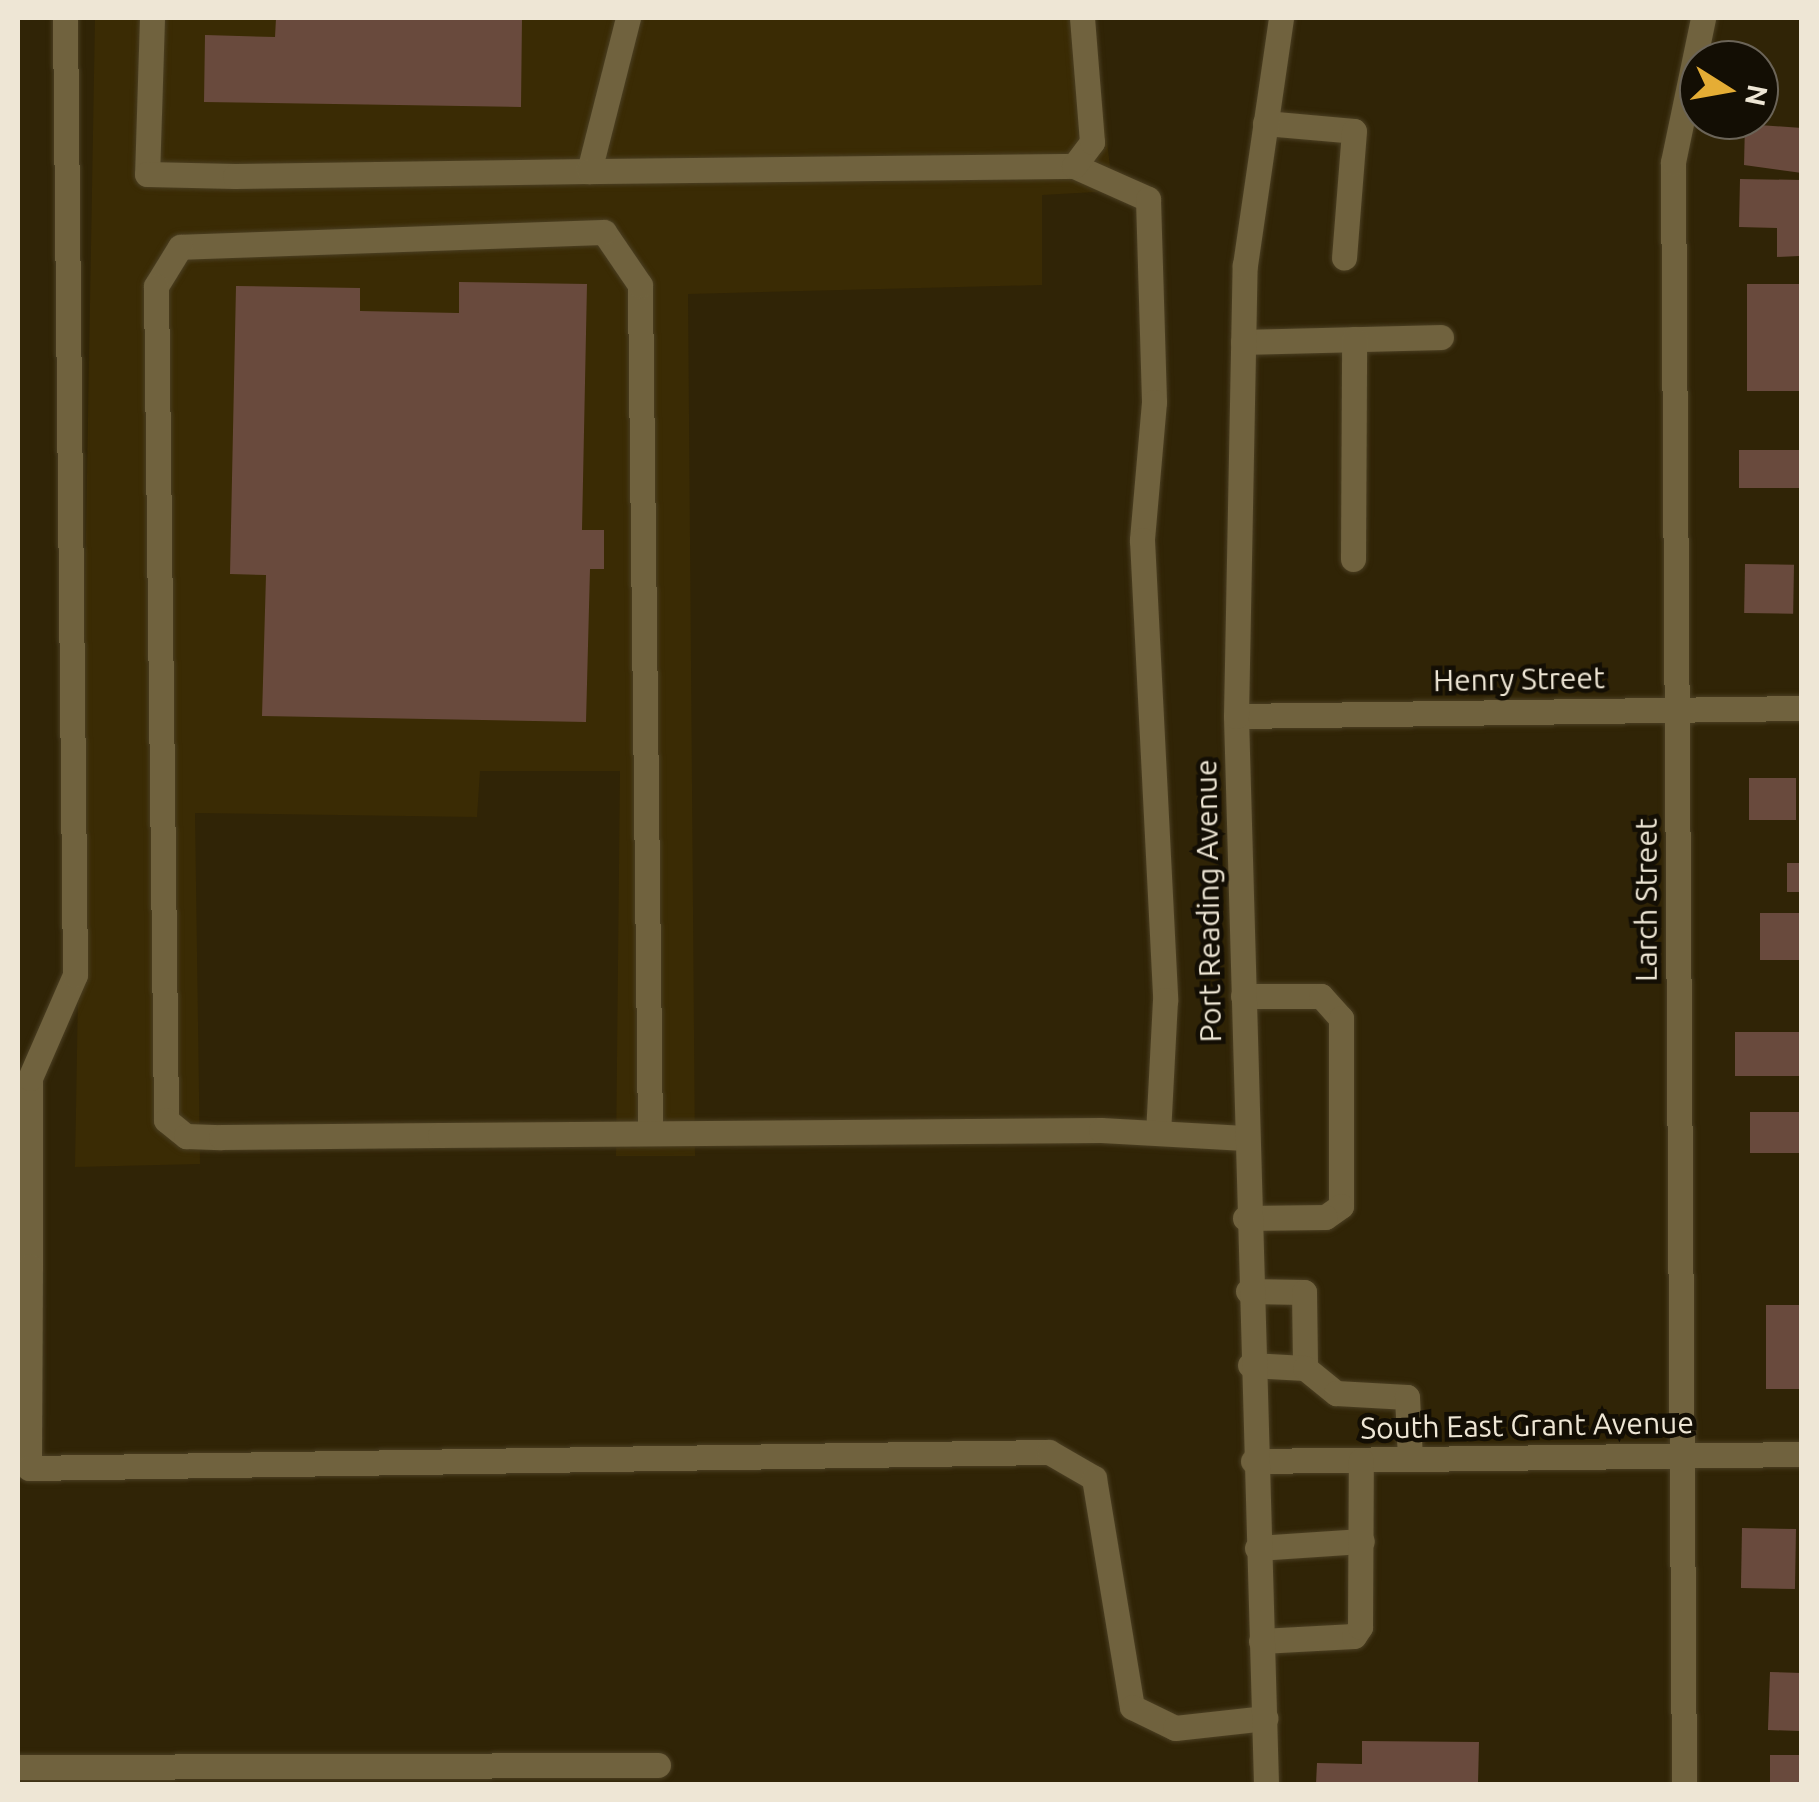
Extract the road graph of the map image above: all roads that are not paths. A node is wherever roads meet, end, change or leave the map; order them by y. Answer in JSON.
{"nodes":[{"id":1,"x":65,"y":18,"type":"edge"},
{"id":2,"x":152,"y":18,"type":"edge"},
{"id":3,"x":628,"y":18,"type":"edge"},
{"id":4,"x":1082,"y":18,"type":"edge"},
{"id":5,"x":1281,"y":18,"type":"edge"},
{"id":6,"x":1702,"y":18,"type":"edge"},
{"id":7,"x":1266,"y":123,"type":"junction"},
{"id":8,"x":1074,"y":166,"type":"junction"},
{"id":9,"x":589,"y":171,"type":"junction"},
{"id":10,"x":1344,"y":258,"type":"dead end"},
{"id":11,"x":1441,"y":337,"type":"dead end"},
{"id":12,"x":1354,"y":339,"type":"junction"},
{"id":13,"x":1243,"y":342,"type":"junction"},
{"id":14,"x":1353,"y":558,"type":"dead end"},
{"id":15,"x":1802,"y":708,"type":"edge"},
{"id":16,"x":1677,"y":710,"type":"junction"},
{"id":17,"x":1236,"y":716,"type":"junction"},
{"id":18,"x":1242,"y":996,"type":"junction"},
{"id":19,"x":24,"y":1078,"type":"edge"},
{"id":20,"x":1158,"y":1133,"type":"junction"},
{"id":21,"x":650,"y":1134,"type":"junction"},
{"id":22,"x":1246,"y":1138,"type":"junction"},
{"id":23,"x":1245,"y":1218,"type":"junction"},
{"id":24,"x":24,"y":1266,"type":"edge"},
{"id":25,"x":1248,"y":1291,"type":"junction"},
{"id":26,"x":1250,"y":1366,"type":"junction"},
{"id":27,"x":1306,"y":1368,"type":"junction"},
{"id":28,"x":1802,"y":1454,"type":"edge"},
{"id":29,"x":1682,"y":1456,"type":"junction"},
{"id":30,"x":1361,"y":1460,"type":"junction"},
{"id":31,"x":1410,"y":1460,"type":"junction"},
{"id":32,"x":1252,"y":1462,"type":"junction"},
{"id":33,"x":23,"y":1468,"type":"edge"},
{"id":34,"x":1362,"y":1541,"type":"junction"},
{"id":35,"x":1257,"y":1548,"type":"junction"},
{"id":36,"x":1261,"y":1641,"type":"junction"},
{"id":37,"x":1265,"y":1718,"type":"junction"},
{"id":38,"x":658,"y":1764,"type":"dead end"},
{"id":39,"x":18,"y":1767,"type":"edge"},
{"id":40,"x":1266,"y":1784,"type":"edge"},
{"id":41,"x":1684,"y":1784,"type":"edge"}],
"edges":[{"from":1,"to":19,"type":"street"},
{"from":2,"to":9,"type":"street"},
{"from":3,"to":9,"type":"street"},
{"from":4,"to":8,"type":"street"},
{"from":5,"to":7,"type":"street","name":"Port Reading Avenue"},
{"from":6,"to":16,"type":"street","name":"Larch Street"},
{"from":7,"to":10,"type":"street"},
{"from":7,"to":13,"type":"street","name":"Port Reading Avenue"},
{"from":8,"to":9,"type":"street"},
{"from":8,"to":20,"type":"street"},
{"from":11,"to":12,"type":"street"},
{"from":12,"to":13,"type":"street"},
{"from":12,"to":14,"type":"street"},
{"from":13,"to":17,"type":"street","name":"Port Reading Avenue"},
{"from":15,"to":16,"type":"street","name":"Henry Street"},
{"from":16,"to":17,"type":"street","name":"Henry Street"},
{"from":16,"to":29,"type":"street","name":"Larch Street"},
{"from":17,"to":18,"type":"street","name":"Port Reading Avenue"},
{"from":18,"to":22,"type":"street","name":"Port Reading Avenue"},
{"from":18,"to":23,"type":"street"},
{"from":19,"to":24,"type":"street"},
{"from":20,"to":21,"type":"street"},
{"from":20,"to":22,"type":"street"},
{"from":21,"to":21,"type":"street"},
{"from":22,"to":23,"type":"street","name":"Port Reading Avenue"},
{"from":23,"to":25,"type":"street","name":"Port Reading Avenue"},
{"from":24,"to":33,"type":"street"},
{"from":25,"to":26,"type":"street","name":"Port Reading Avenue"},
{"from":25,"to":27,"type":"street"},
{"from":26,"to":27,"type":"street"},
{"from":26,"to":32,"type":"street","name":"Port Reading Avenue"},
{"from":27,"to":31,"type":"street"},
{"from":28,"to":29,"type":"street","name":"South East Grant Avenue"},
{"from":29,"to":31,"type":"street","name":"South East Grant Avenue"},
{"from":29,"to":41,"type":"street","name":"Larch Street"},
{"from":30,"to":31,"type":"street","name":"South East Grant Avenue"},
{"from":30,"to":32,"type":"street","name":"South East Grant Avenue"},
{"from":30,"to":34,"type":"street"},
{"from":32,"to":35,"type":"street","name":"Port Reading Avenue"},
{"from":33,"to":37,"type":"street"},
{"from":34,"to":35,"type":"street"},
{"from":34,"to":36,"type":"street"},
{"from":35,"to":36,"type":"street","name":"Port Reading Avenue"},
{"from":36,"to":37,"type":"street","name":"Port Reading Avenue"},
{"from":37,"to":40,"type":"street","name":"Port Reading Avenue"},
{"from":38,"to":39,"type":"street"}]}
